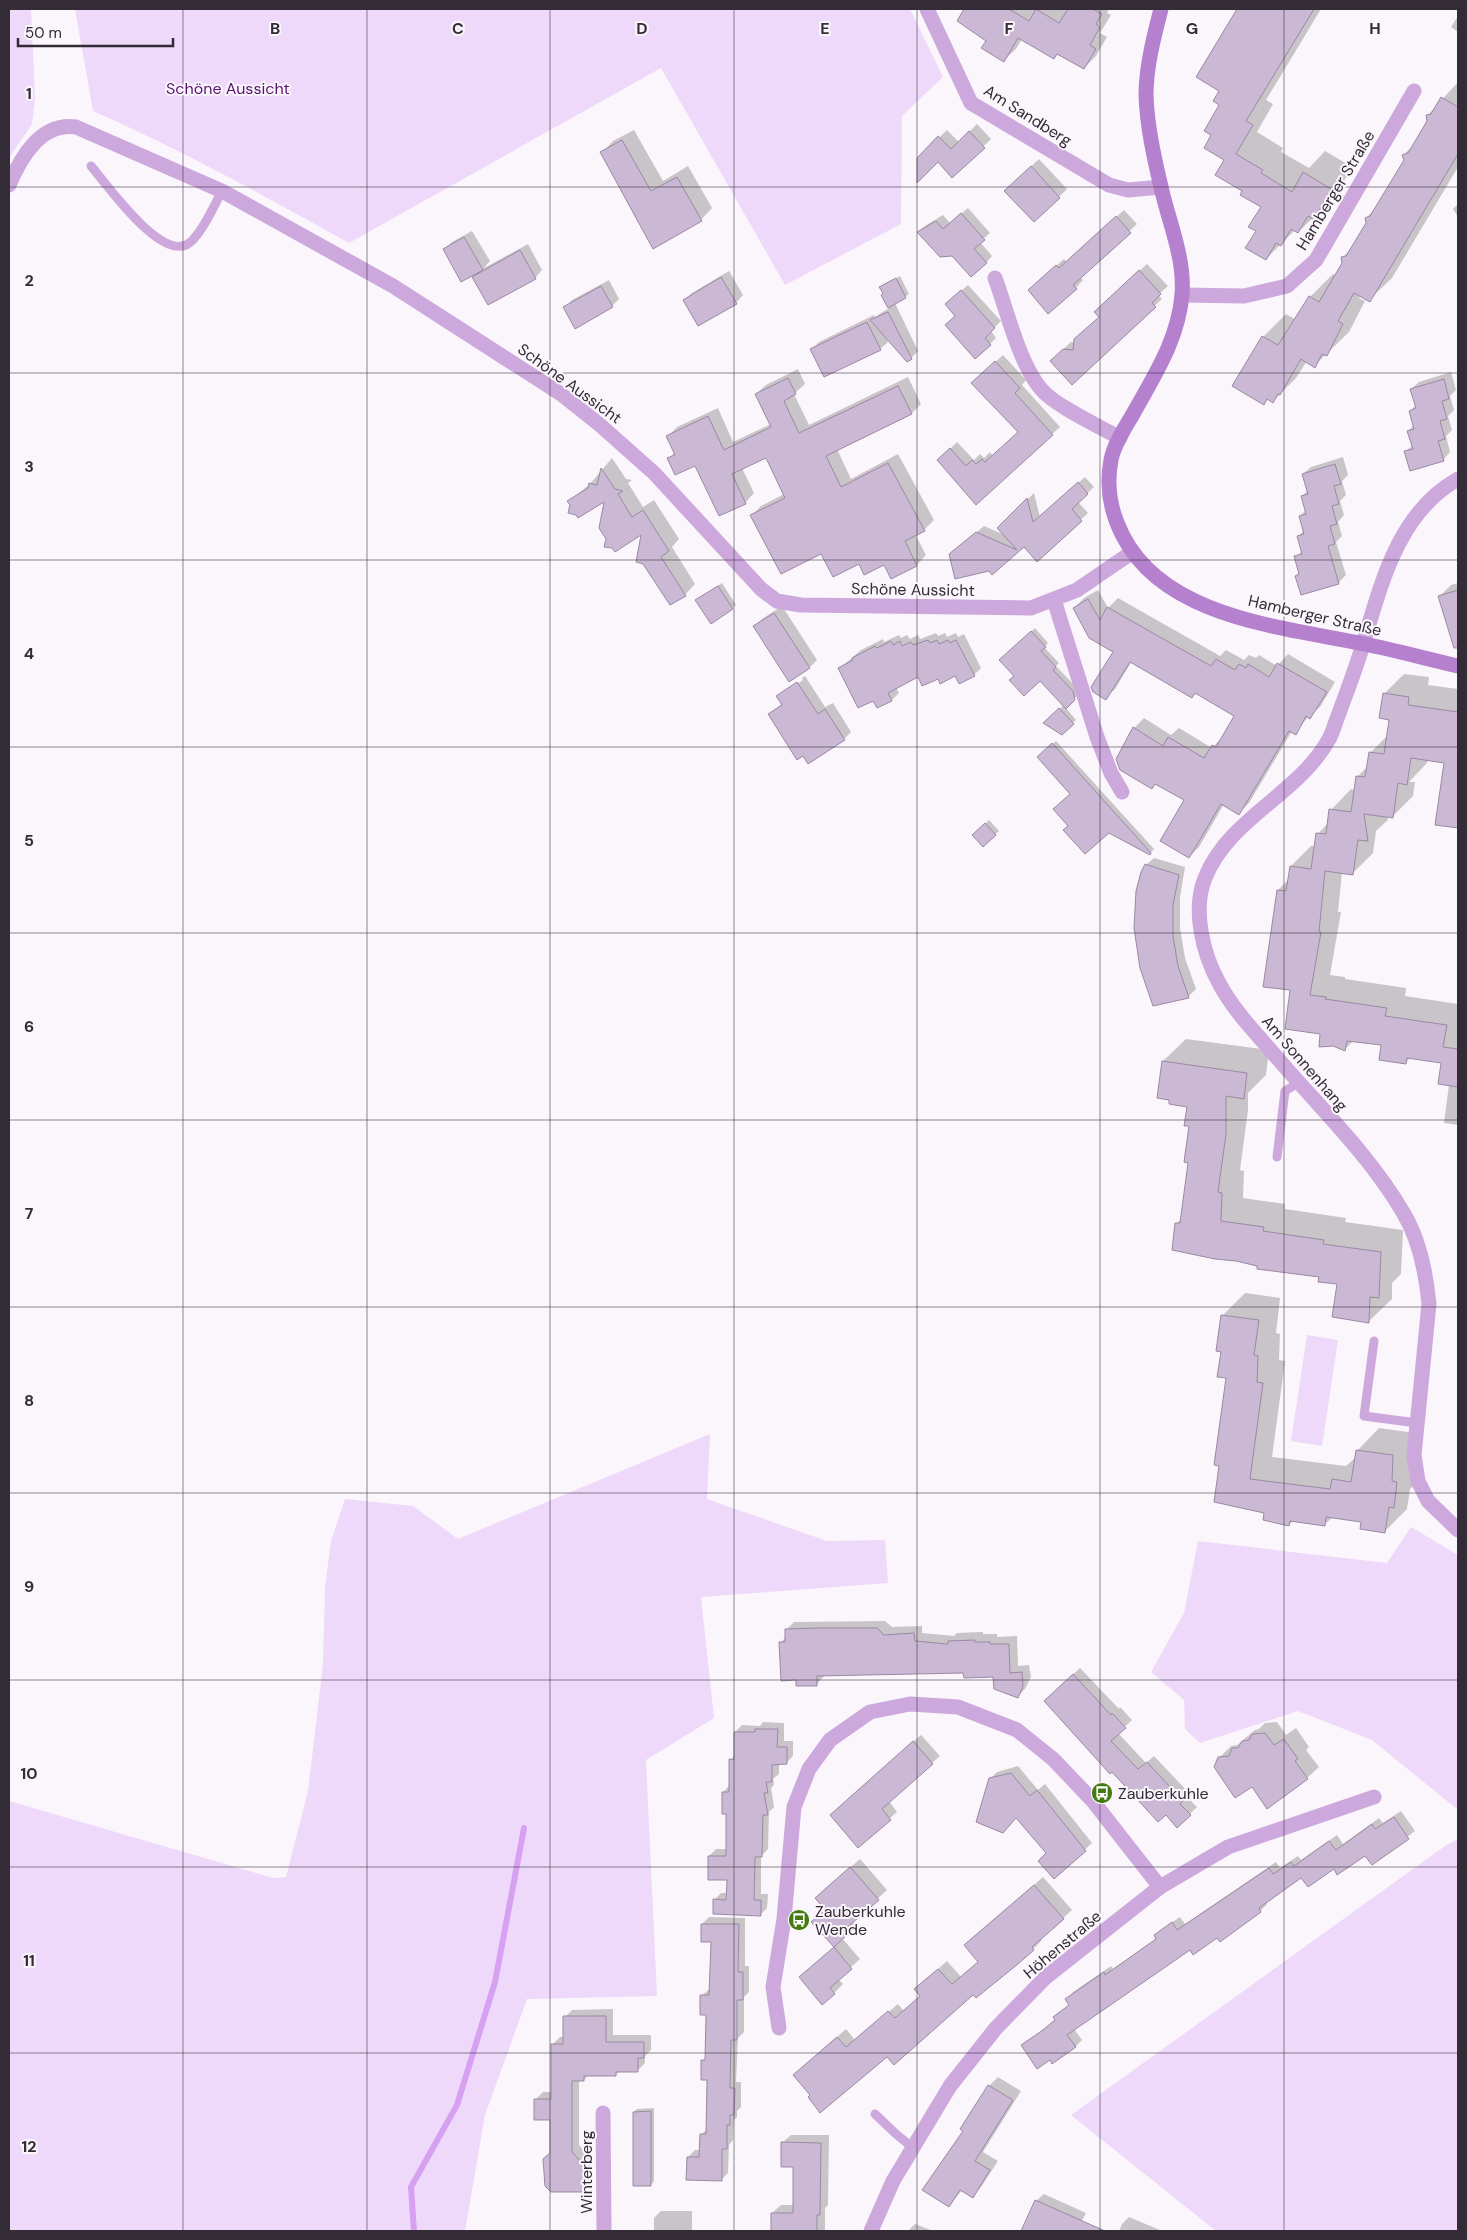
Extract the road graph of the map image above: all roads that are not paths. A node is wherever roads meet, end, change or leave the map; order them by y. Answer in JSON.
{"nodes":[{"id":1,"x":927,"y":9,"type":"edge"},
{"id":2,"x":1161,"y":9,"type":"edge"},
{"id":3,"x":1414,"y":91,"type":"dead end"},
{"id":4,"x":92,"y":166,"type":"dead end"},
{"id":5,"x":9,"y":185,"type":"edge"},
{"id":6,"x":1161,"y":187,"type":"junction"},
{"id":7,"x":222,"y":191,"type":"junction"},
{"id":8,"x":995,"y":278,"type":"dead end"},
{"id":9,"x":1182,"y":295,"type":"junction"},
{"id":10,"x":1120,"y":438,"type":"junction"},
{"id":11,"x":1458,"y":479,"type":"edge"},
{"id":12,"x":1131,"y":553,"type":"junction"},
{"id":13,"x":1054,"y":600,"type":"junction"},
{"id":14,"x":1364,"y":644,"type":"junction"},
{"id":15,"x":1458,"y":666,"type":"edge"},
{"id":16,"x":1122,"y":792,"type":"dead end"},
{"id":17,"x":1298,"y":1083,"type":"junction"},
{"id":18,"x":1277,"y":1157,"type":"dead end"},
{"id":19,"x":1374,"y":1341,"type":"dead end"},
{"id":20,"x":1417,"y":1423,"type":"junction"},
{"id":21,"x":1458,"y":1530,"type":"edge"},
{"id":22,"x":1374,"y":1798,"type":"dead end"},
{"id":23,"x":1160,"y":1886,"type":"junction"},
{"id":24,"x":779,"y":2028,"type":"dead end"},
{"id":25,"x":603,"y":2113,"type":"dead end"},
{"id":26,"x":875,"y":2114,"type":"dead end"},
{"id":27,"x":912,"y":2146,"type":"junction"},
{"id":28,"x":604,"y":2231,"type":"edge"},
{"id":29,"x":871,"y":2231,"type":"edge"}],
"edges":[{"from":1,"to":6,"type":"street","name":"Am Sandberg"},
{"from":2,"to":6,"type":"street","name":"Hamberger Straße"},
{"from":3,"to":9,"type":"street","name":"Hamberger Straße"},
{"from":4,"to":7,"type":"lane"},
{"from":5,"to":7,"type":"street","name":"Schöne Aussicht"},
{"from":6,"to":9,"type":"street","name":"Hamberger Straße"},
{"from":7,"to":13,"type":"street","name":"Schöne Aussicht"},
{"from":8,"to":10,"type":"street"},
{"from":9,"to":10,"type":"street","name":"Hamberger Straße"},
{"from":10,"to":12,"type":"street","name":"Hamberger Straße"},
{"from":11,"to":14,"type":"street","name":"Am Sonnenhang"},
{"from":12,"to":13,"type":"street","name":"Schöne Aussicht"},
{"from":12,"to":14,"type":"street","name":"Hamberger Straße"},
{"from":13,"to":16,"type":"street"},
{"from":14,"to":15,"type":"street","name":"Hamberger Straße"},
{"from":14,"to":17,"type":"street","name":"Am Sonnenhang"},
{"from":17,"to":18,"type":"lane"},
{"from":17,"to":20,"type":"street","name":"Am Sonnenhang"},
{"from":19,"to":20,"type":"lane"},
{"from":20,"to":21,"type":"street","name":"Am Sonnenhang"},
{"from":22,"to":23,"type":"street","name":"Höhenstraße"},
{"from":23,"to":24,"type":"street"},
{"from":23,"to":27,"type":"street","name":"Höhenstraße"},
{"from":25,"to":28,"type":"street","name":"Winterberg"},
{"from":26,"to":27,"type":"lane"},
{"from":27,"to":29,"type":"street","name":"Höhenstraße"}]}
